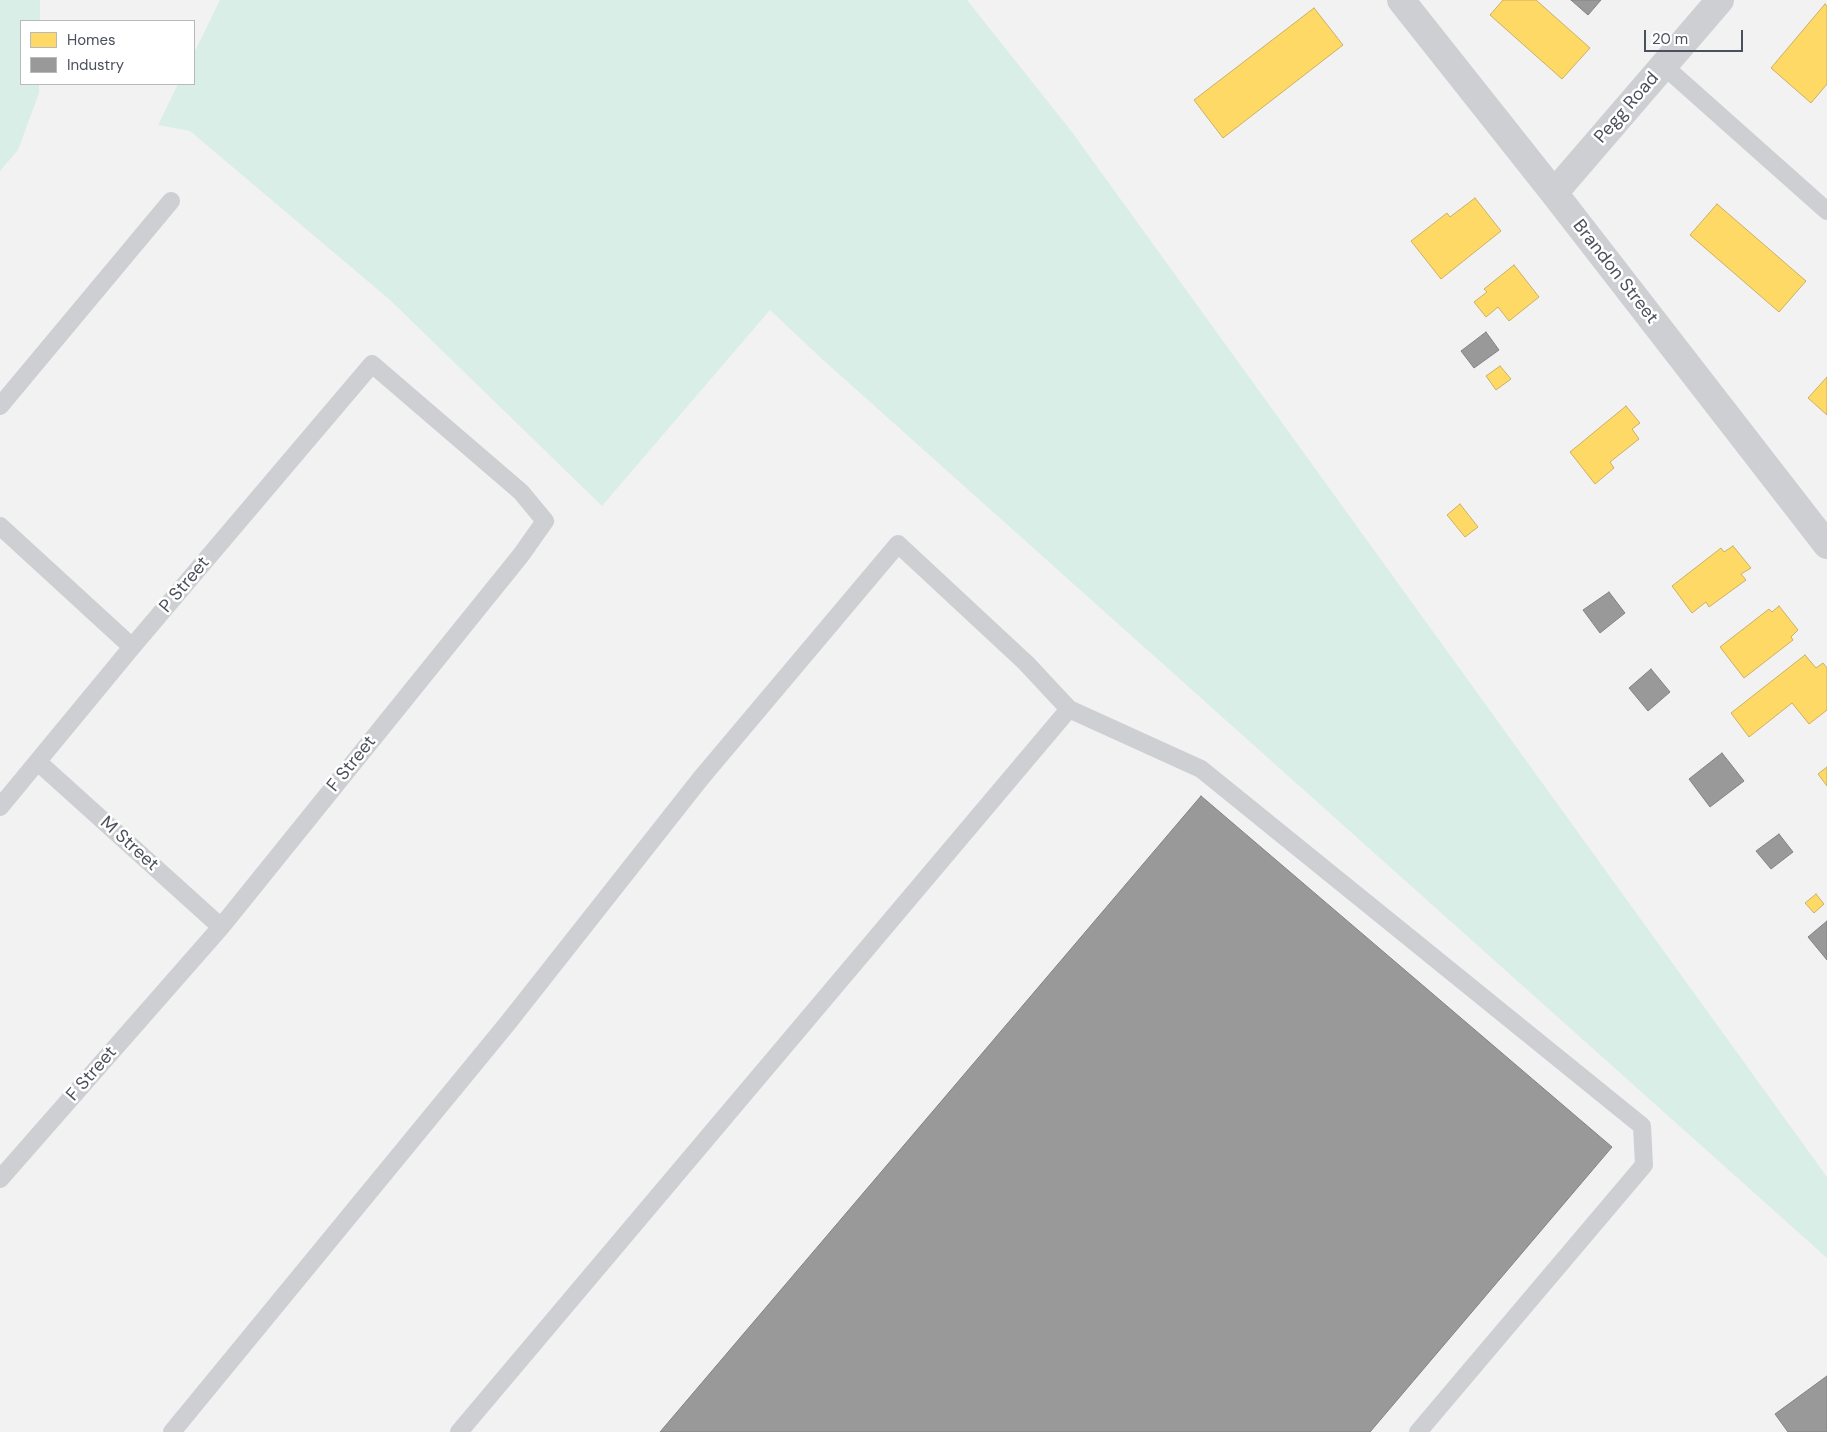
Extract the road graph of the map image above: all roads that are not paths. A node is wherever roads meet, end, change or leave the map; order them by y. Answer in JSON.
{"nodes":[{"id":1,"x":1401,"y":0,"type":"edge"},
{"id":2,"x":1720,"y":0,"type":"edge"},
{"id":3,"x":1664,"y":66,"type":"junction"},
{"id":4,"x":1554,"y":193,"type":"junction"},
{"id":5,"x":171,"y":201,"type":"dead end"},
{"id":6,"x":1827,"y":211,"type":"edge"},
{"id":7,"x":372,"y":364,"type":"joint"},
{"id":8,"x":0,"y":406,"type":"edge"},
{"id":9,"x":0,"y":526,"type":"edge"},
{"id":10,"x":1827,"y":545,"type":"edge"},
{"id":11,"x":132,"y":648,"type":"junction"},
{"id":12,"x":1070,"y":709,"type":"junction"},
{"id":13,"x":38,"y":762,"type":"junction"},
{"id":14,"x":0,"y":807,"type":"edge"},
{"id":15,"x":221,"y":927,"type":"junction"},
{"id":16,"x":0,"y":1179,"type":"edge"},
{"id":17,"x":172,"y":1432,"type":"edge"},
{"id":18,"x":459,"y":1432,"type":"edge"},
{"id":19,"x":1418,"y":1432,"type":"edge"}],
"edges":[{"from":1,"to":4,"type":"street","name":"Brandon Street"},
{"from":2,"to":3,"type":"street","name":"Pegg Road"},
{"from":3,"to":4,"type":"street","name":"Pegg Road"},
{"from":3,"to":6,"type":"lane"},
{"from":4,"to":10,"type":"street","name":"Brandon Street"},
{"from":5,"to":8,"type":"lane"},
{"from":7,"to":11,"type":"lane","name":"P Street"},
{"from":7,"to":15,"type":"lane","name":"F Street"},
{"from":9,"to":11,"type":"lane"},
{"from":11,"to":13,"type":"lane","name":"P Street"},
{"from":12,"to":17,"type":"lane"},
{"from":12,"to":18,"type":"lane"},
{"from":12,"to":19,"type":"lane"},
{"from":13,"to":14,"type":"lane","name":"P Street"},
{"from":13,"to":15,"type":"lane","name":"M Street"},
{"from":15,"to":16,"type":"lane","name":"F Street"}]}
